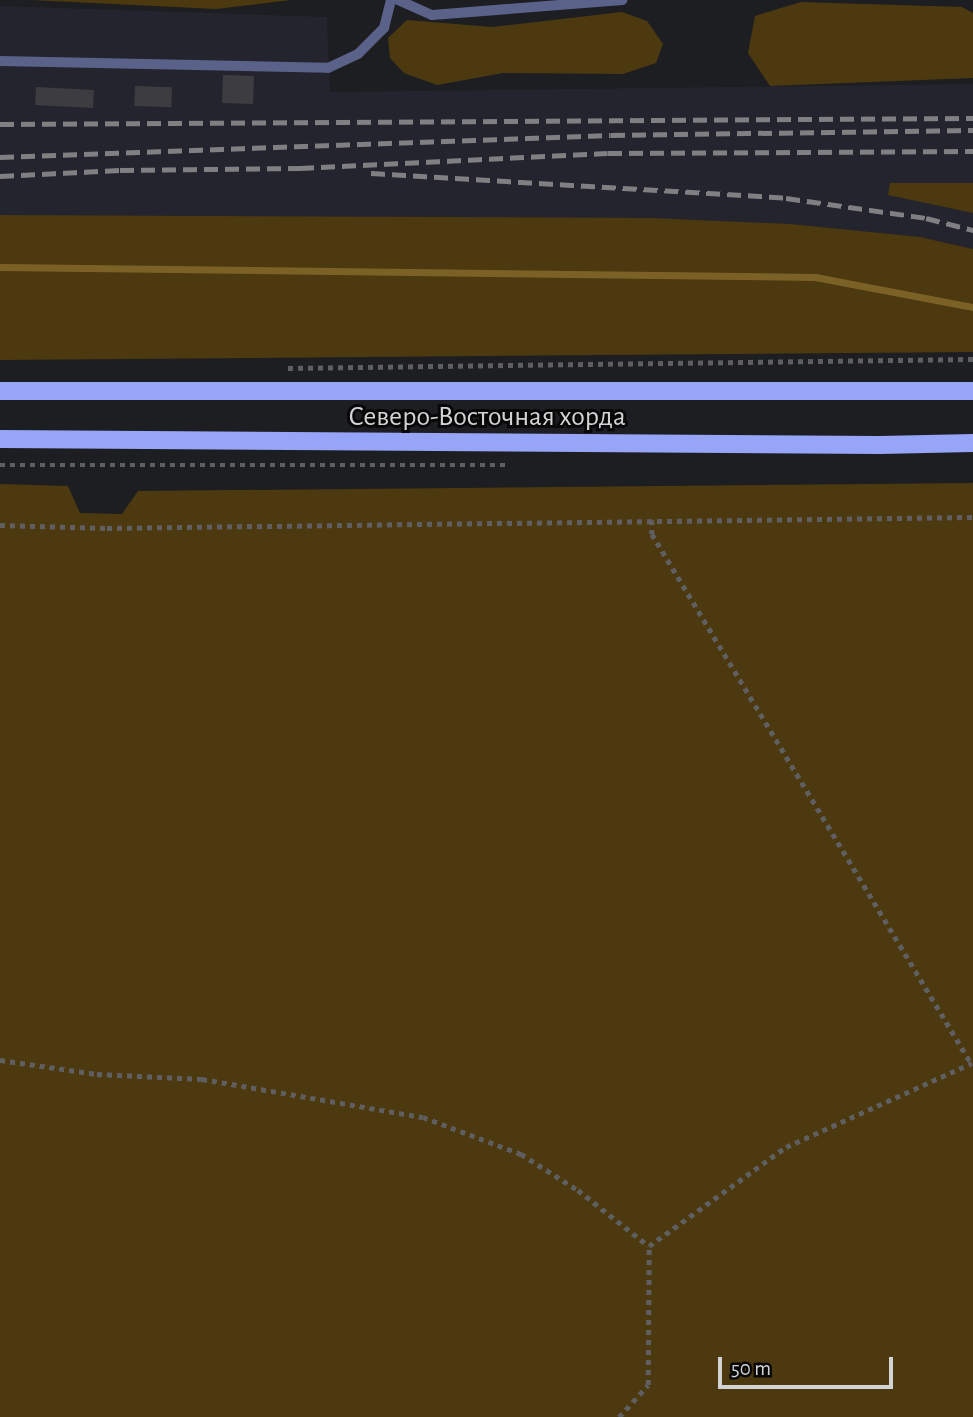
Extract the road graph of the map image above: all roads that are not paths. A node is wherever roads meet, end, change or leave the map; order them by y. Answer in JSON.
{"nodes":[{"id":1,"x":391,"y":0,"type":"edge"},
{"id":2,"x":398,"y":0,"type":"edge"},
{"id":3,"x":622,"y":0,"type":"edge"},
{"id":4,"x":0,"y":61,"type":"edge"},
{"id":5,"x":0,"y":391,"type":"edge"},
{"id":6,"x":973,"y":391,"type":"edge"},
{"id":7,"x":0,"y":439,"type":"edge"},
{"id":8,"x":973,"y":443,"type":"edge"}],
"edges":[{"from":1,"to":4,"type":"lane"},
{"from":2,"to":3,"type":"lane"},
{"from":5,"to":6,"type":"main road","name":"Северо-Восточная хорда"},
{"from":7,"to":8,"type":"main road","name":"Северо-Восточная хорда"}]}
